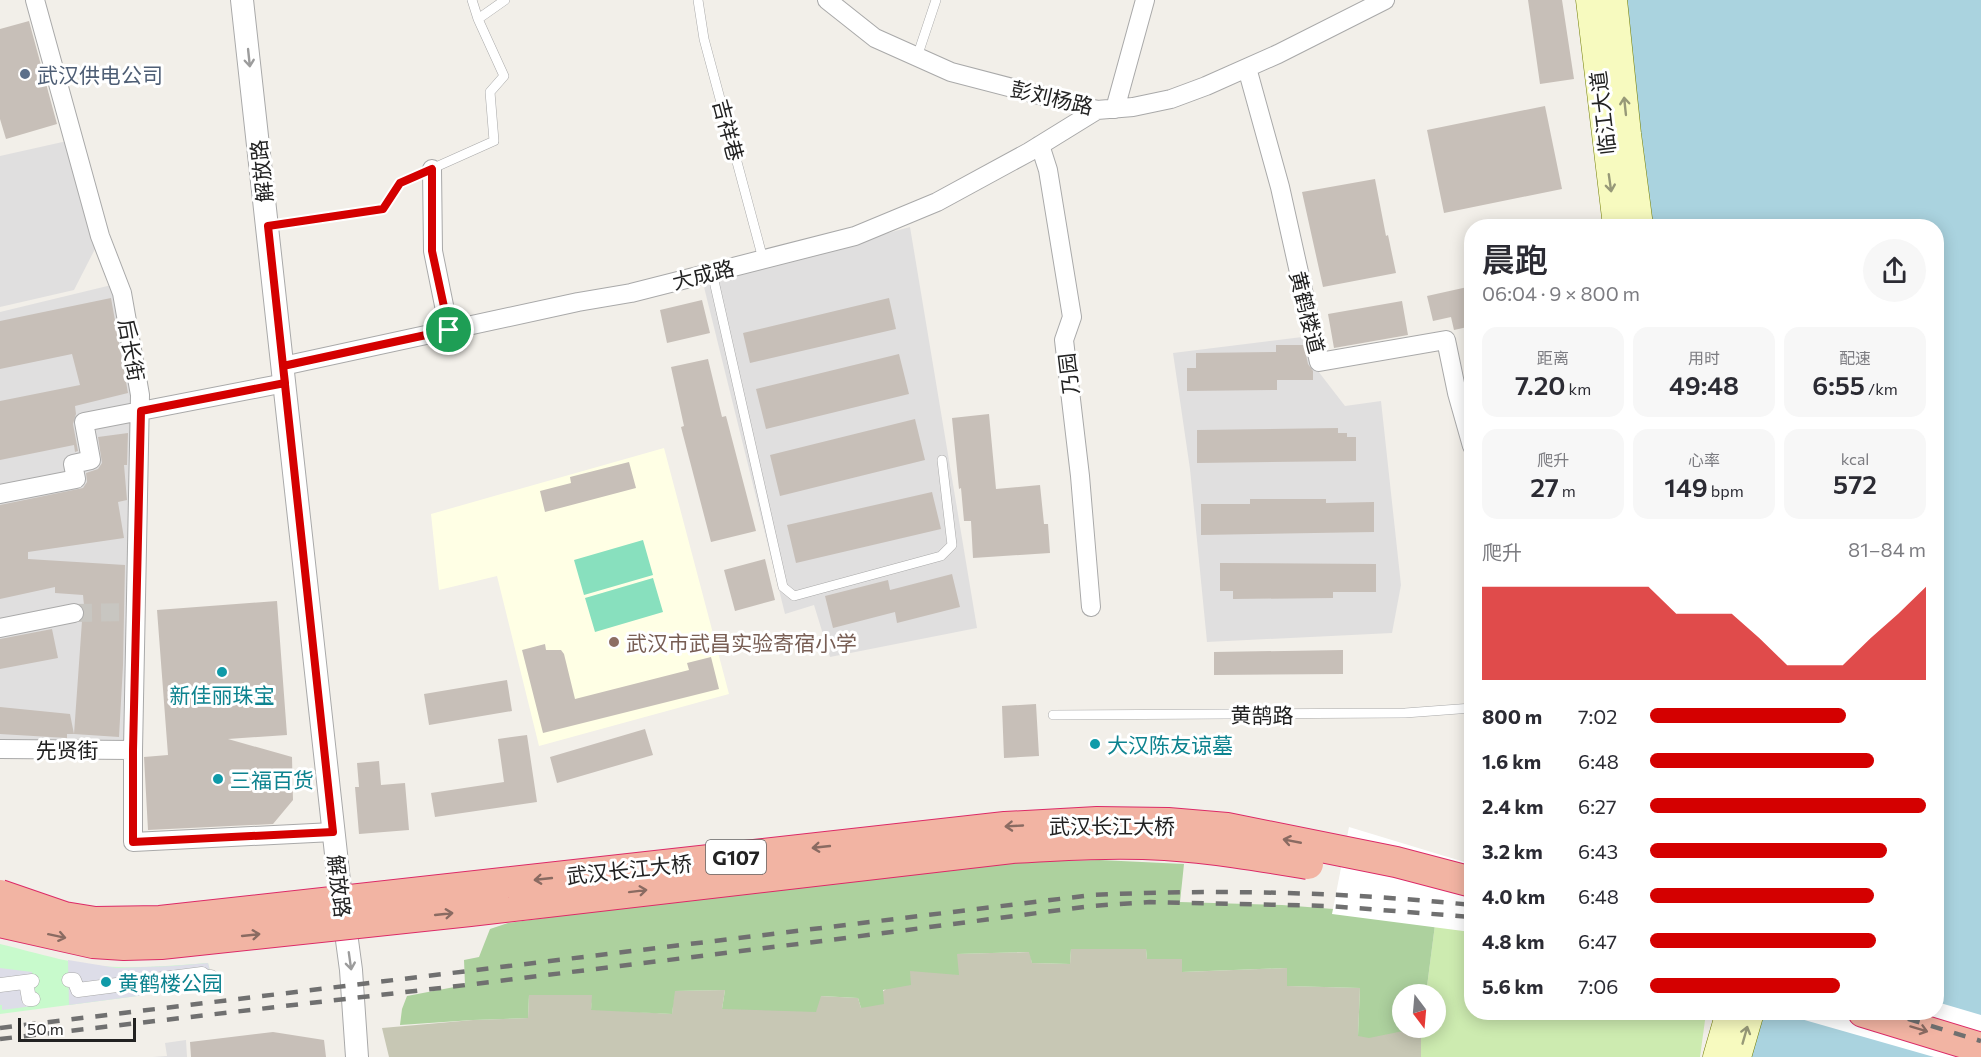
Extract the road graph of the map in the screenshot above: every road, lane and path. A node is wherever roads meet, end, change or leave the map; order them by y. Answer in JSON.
{"nodes":[{"id":1,"x":35,"y":0,"type":"edge"},
{"id":2,"x":242,"y":0,"type":"edge"},
{"id":3,"x":472,"y":0,"type":"edge"},
{"id":4,"x":505,"y":0,"type":"edge"},
{"id":5,"x":698,"y":0,"type":"edge"},
{"id":6,"x":827,"y":0,"type":"edge"},
{"id":7,"x":936,"y":0,"type":"edge"},
{"id":8,"x":1145,"y":0,"type":"edge"},
{"id":9,"x":1589,"y":0,"type":"edge"},
{"id":10,"x":1614,"y":0,"type":"edge"},
{"id":11,"x":1374,"y":2,"type":"edge"},
{"id":12,"x":478,"y":20,"type":"junction"},
{"id":13,"x":917,"y":57,"type":"junction"},
{"id":14,"x":1247,"y":68,"type":"junction"},
{"id":15,"x":1106,"y":109,"type":"junction"},
{"id":16,"x":1040,"y":145,"type":"junction"},
{"id":17,"x":432,"y":169,"type":"junction"},
{"id":18,"x":1615,"y":219,"type":"edge"},
{"id":19,"x":1639,"y":219,"type":"edge"},
{"id":20,"x":268,"y":226,"type":"junction"},
{"id":21,"x":764,"y":259,"type":"junction"},
{"id":22,"x":712,"y":272,"type":"junction"},
{"id":23,"x":449,"y":330,"type":"junction"},
{"id":24,"x":284,"y":375,"type":"junction"},
{"id":25,"x":141,"y":411,"type":"junction"},
{"id":26,"x":1464,"y":418,"type":"edge"},
{"id":27,"x":942,"y":460,"type":"dead end"},
{"id":28,"x":0,"y":494,"type":"edge"},
{"id":29,"x":1091,"y":607,"type":"dead end"},
{"id":30,"x":74,"y":613,"type":"tunnel mouth"},
{"id":31,"x":0,"y":628,"type":"edge"},
{"id":32,"x":1464,"y":708,"type":"edge"},
{"id":33,"x":1053,"y":715,"type":"dead end"},
{"id":34,"x":0,"y":749,"type":"edge"},
{"id":35,"x":133,"y":750,"type":"junction"},
{"id":36,"x":333,"y":832,"type":"junction"},
{"id":37,"x":1464,"y":880,"type":"edge"},
{"id":38,"x":0,"y":895,"type":"edge"},
{"id":39,"x":1464,"y":898,"type":"edge"},
{"id":40,"x":0,"y":922,"type":"edge"},
{"id":41,"x":207,"y":973,"type":"dead end"},
{"id":42,"x":0,"y":985,"type":"edge"},
{"id":43,"x":72,"y":989,"type":"dead end"},
{"id":44,"x":33,"y":999,"type":"dead end"},
{"id":45,"x":1944,"y":1015,"type":"edge"},
{"id":46,"x":1727,"y":1020,"type":"edge"},
{"id":47,"x":1749,"y":1020,"type":"edge"},
{"id":48,"x":1889,"y":1020,"type":"edge"},
{"id":49,"x":1981,"y":1027,"type":"edge"},
{"id":50,"x":1981,"y":1048,"type":"edge"},
{"id":51,"x":357,"y":1057,"type":"edge"},
{"id":52,"x":1716,"y":1057,"type":"edge"},
{"id":53,"x":1738,"y":1057,"type":"edge"}],
"edges":[{"from":1,"to":25,"type":"street","name":"后长街"},
{"from":2,"to":20,"type":"street","name":"解放路","one_way":true},
{"from":3,"to":12,"type":"lane"},
{"from":4,"to":12,"type":"lane"},
{"from":5,"to":21,"type":"lane","name":"吉祥巷"},
{"from":6,"to":13,"type":"street","name":"彭刘杨路"},
{"from":7,"to":13,"type":"lane"},
{"from":8,"to":15,"type":"street"},
{"from":9,"to":18,"type":"main road","name":"临江大道","one_way":true},
{"from":19,"to":10,"type":"main road","name":"临江大道","one_way":true},
{"from":11,"to":14,"type":"street","name":"彭刘杨路"},
{"from":12,"to":17,"type":"lane"},
{"from":13,"to":15,"type":"street","name":"彭刘杨路"},
{"from":14,"to":15,"type":"street","name":"彭刘杨路"},
{"from":14,"to":26,"type":"street","name":"黄鹤楼道"},
{"from":15,"to":16,"type":"street","name":"大成路"},
{"from":16,"to":21,"type":"street","name":"大成路"},
{"from":16,"to":29,"type":"street","name":"乃园"},
{"from":17,"to":20,"type":"lane"},
{"from":17,"to":23,"type":"street"},
{"from":20,"to":24,"type":"street","name":"解放路"},
{"from":21,"to":22,"type":"street","name":"大成路"},
{"from":22,"to":23,"type":"street","name":"大成路"},
{"from":22,"to":27,"type":"lane"},
{"from":23,"to":24,"type":"street","name":"大成路"},
{"from":24,"to":25,"type":"street","name":"大成路"},
{"from":24,"to":36,"type":"street","name":"解放路"},
{"from":25,"to":28,"type":"street","name":"大成路"},
{"from":25,"to":35,"type":"street","name":"后长街"},
{"from":30,"to":31,"type":"street"},
{"from":32,"to":33,"type":"lane","name":"黄鹄路"},
{"from":34,"to":35,"type":"street","name":"先贤街"},
{"from":35,"to":36,"type":"street","name":"后长街"},
{"from":36,"to":51,"type":"street","name":"解放路","one_way":true},
{"from":37,"to":38,"type":"highway","name":"武汉长江大桥","number":"G107","one_way":true,"bridge":true},
{"from":40,"to":39,"type":"highway","name":"武汉长江大桥","number":"G107","one_way":true,"bridge":true},
{"from":41,"to":43,"type":"street"},
{"from":42,"to":44,"type":"street"},
{"from":45,"to":49,"type":"highway"},
{"from":46,"to":52,"type":"main road"},
{"from":53,"to":47,"type":"main road","one_way":true},
{"from":48,"to":50,"type":"highway","one_way":true}]}
